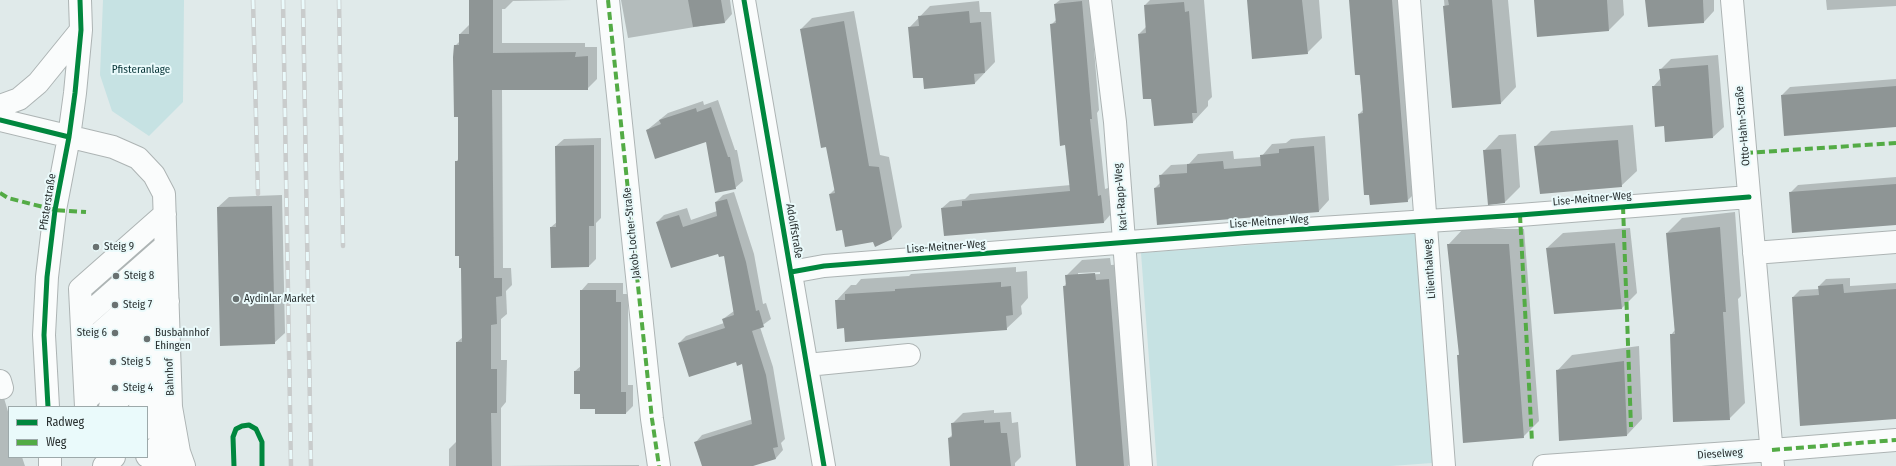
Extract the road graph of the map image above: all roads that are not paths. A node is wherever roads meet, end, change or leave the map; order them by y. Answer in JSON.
{"nodes":[{"id":1,"x":80,"y":0,"type":"edge"},
{"id":2,"x":608,"y":0,"type":"edge"},
{"id":3,"x":744,"y":0,"type":"edge"},
{"id":4,"x":1100,"y":0,"type":"edge"},
{"id":5,"x":1409,"y":0,"type":"edge"},
{"id":6,"x":1732,"y":0,"type":"edge"},
{"id":7,"x":81,"y":30,"type":"junction"},
{"id":8,"x":0,"y":106,"type":"edge"},
{"id":9,"x":0,"y":120,"type":"edge"},
{"id":10,"x":69,"y":137,"type":"junction"},
{"id":11,"x":1749,"y":197,"type":"junction"},
{"id":12,"x":165,"y":214,"type":"junction"},
{"id":13,"x":1426,"y":221,"type":"junction"},
{"id":14,"x":1896,"y":242,"type":"edge"},
{"id":15,"x":1125,"y":244,"type":"junction"},
{"id":16,"x":166,"y":246,"type":"junction"},
{"id":17,"x":1754,"y":253,"type":"junction"},
{"id":18,"x":791,"y":272,"type":"junction"},
{"id":19,"x":166,"y":274,"type":"junction"},
{"id":20,"x":168,"y":301,"type":"junction"},
{"id":21,"x":82,"y":319,"type":"junction"},
{"id":22,"x":168,"y":328,"type":"junction"},
{"id":23,"x":83,"y":348,"type":"junction"},
{"id":24,"x":169,"y":354,"type":"junction"},
{"id":25,"x":909,"y":355,"type":"dead end"},
{"id":26,"x":807,"y":365,"type":"junction"},
{"id":27,"x":85,"y":374,"type":"junction"},
{"id":28,"x":170,"y":380,"type":"junction"},
{"id":29,"x":86,"y":404,"type":"edge"},
{"id":30,"x":48,"y":406,"type":"edge"},
{"id":31,"x":111,"y":406,"type":"edge"},
{"id":32,"x":141,"y":406,"type":"edge"},
{"id":33,"x":171,"y":407,"type":"junction"},
{"id":34,"x":148,"y":427,"type":"edge"},
{"id":35,"x":1896,"y":440,"type":"edge"},
{"id":36,"x":175,"y":454,"type":"edge"},
{"id":37,"x":148,"y":456,"type":"edge"},
{"id":38,"x":113,"y":458,"type":"edge"},
{"id":39,"x":144,"y":458,"type":"edge"},
{"id":40,"x":1772,"y":458,"type":"edge"},
{"id":41,"x":104,"y":466,"type":"edge"},
{"id":42,"x":136,"y":466,"type":"edge"},
{"id":43,"x":659,"y":466,"type":"edge"},
{"id":44,"x":824,"y":466,"type":"edge"},
{"id":45,"x":1141,"y":466,"type":"edge"},
{"id":46,"x":1444,"y":466,"type":"edge"},
{"id":47,"x":1544,"y":466,"type":"edge"}],
"edges":[{"from":1,"to":7,"type":"street","name":"Pfisterstraße"},
{"from":2,"to":43,"type":"street","name":"Jakob-Locher-Straße"},
{"from":3,"to":18,"type":"street","name":"Adolffstraße"},
{"from":4,"to":15,"type":"street","name":"Karl-Rapp-Weg"},
{"from":5,"to":13,"type":"street","name":"Lilienthalweg"},
{"from":6,"to":11,"type":"street","name":"Otto-Hahn-Straße"},
{"from":7,"to":8,"type":"street"},
{"from":7,"to":10,"type":"street","name":"Pfisterstraße"},
{"from":9,"to":10,"type":"street","name":"Bahnhof"},
{"from":10,"to":12,"type":"street","name":"Bahnhof"},
{"from":10,"to":30,"type":"street","name":"Pfisterstraße"},
{"from":11,"to":13,"type":"street","name":"Lise-Meitner-Weg"},
{"from":11,"to":17,"type":"street","name":"Otto-Hahn-Straße"},
{"from":12,"to":16,"type":"street","name":"Bahnhof"},
{"from":12,"to":21,"type":"street"},
{"from":13,"to":15,"type":"street","name":"Lise-Meitner-Weg"},
{"from":13,"to":46,"type":"street","name":"Lilienthalweg"},
{"from":14,"to":17,"type":"street"},
{"from":15,"to":18,"type":"street","name":"Lise-Meitner-Weg"},
{"from":15,"to":45,"type":"street","name":"Karl-Rapp-Weg"},
{"from":16,"to":19,"type":"street","name":"Bahnhof"},
{"from":16,"to":21,"type":"street"},
{"from":17,"to":40,"type":"street","name":"Otto-Hahn-Straße"},
{"from":18,"to":26,"type":"street","name":"Adolffstraße"},
{"from":19,"to":20,"type":"street","name":"Bahnhof"},
{"from":19,"to":23,"type":"street"},
{"from":20,"to":22,"type":"street","name":"Bahnhof"},
{"from":20,"to":27,"type":"street"},
{"from":21,"to":23,"type":"street"},
{"from":22,"to":24,"type":"street","name":"Bahnhof"},
{"from":22,"to":29,"type":"street"},
{"from":23,"to":27,"type":"street"},
{"from":24,"to":28,"type":"street","name":"Bahnhof"},
{"from":24,"to":31,"type":"street"},
{"from":25,"to":26,"type":"street"},
{"from":26,"to":44,"type":"street","name":"Adolffstraße"},
{"from":27,"to":29,"type":"street"},
{"from":28,"to":32,"type":"street"},
{"from":28,"to":33,"type":"street","name":"Bahnhof"},
{"from":33,"to":34,"type":"street"},
{"from":33,"to":36,"type":"street","name":"Bahnhof"},
{"from":35,"to":40,"type":"street","name":"Dieselweg"},
{"from":36,"to":37,"type":"street"},
{"from":38,"to":41,"type":"street"},
{"from":39,"to":42,"type":"street"},
{"from":40,"to":47,"type":"street","name":"Dieselweg"}]}
